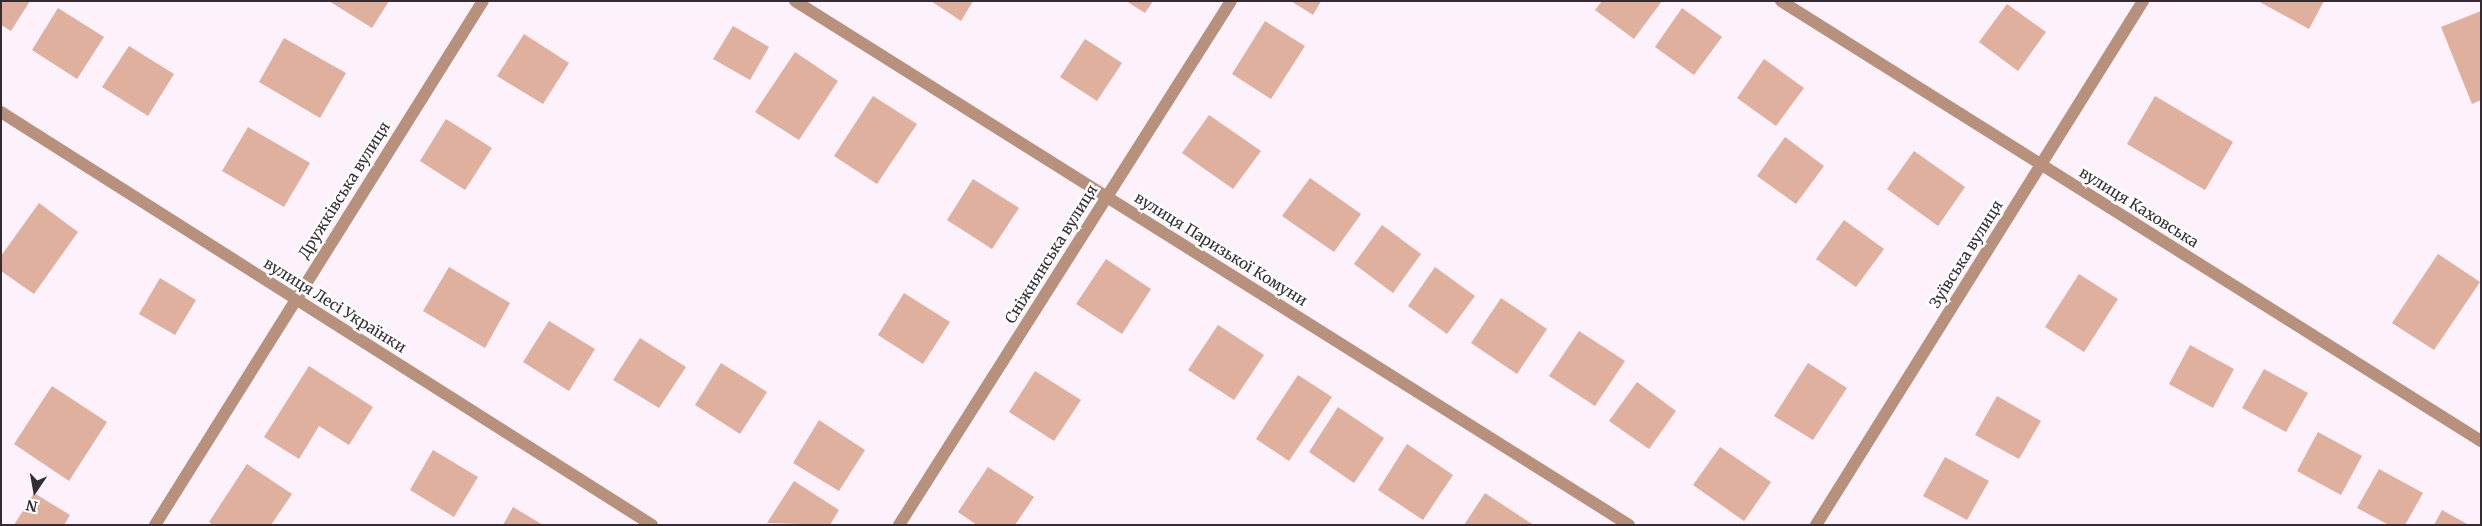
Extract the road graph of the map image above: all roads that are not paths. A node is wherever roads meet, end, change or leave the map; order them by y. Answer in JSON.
{"nodes":[{"id":1,"x":482,"y":1,"type":"edge"},
{"id":2,"x":795,"y":1,"type":"edge"},
{"id":3,"x":1231,"y":1,"type":"edge"},
{"id":4,"x":1781,"y":1,"type":"edge"},
{"id":5,"x":2143,"y":1,"type":"edge"},
{"id":6,"x":1,"y":112,"type":"edge"},
{"id":7,"x":2041,"y":165,"type":"junction"},
{"id":8,"x":1107,"y":197,"type":"junction"},
{"id":9,"x":295,"y":298,"type":"junction"},
{"id":10,"x":2481,"y":440,"type":"edge"},
{"id":11,"x":155,"y":525,"type":"edge"},
{"id":12,"x":652,"y":525,"type":"edge"},
{"id":13,"x":900,"y":525,"type":"edge"},
{"id":14,"x":1629,"y":525,"type":"edge"},
{"id":15,"x":1816,"y":525,"type":"edge"}],
"edges":[{"from":1,"to":9,"type":"street","name":"Дружківська вулиця"},
{"from":2,"to":8,"type":"street","name":"вулиця Паризької Комуни"},
{"from":3,"to":8,"type":"street","name":"Сніжнянська вулиця"},
{"from":4,"to":7,"type":"street","name":"вулиця Каховська"},
{"from":5,"to":7,"type":"street","name":"Зуївська вулиця"},
{"from":6,"to":9,"type":"street","name":"вулиця Лесі Українки"},
{"from":7,"to":10,"type":"street","name":"вулиця Каховська"},
{"from":7,"to":15,"type":"street","name":"Зуївська вулиця"},
{"from":8,"to":13,"type":"street","name":"Сніжнянська вулиця"},
{"from":8,"to":14,"type":"street","name":"вулиця Паризької Комуни"},
{"from":9,"to":11,"type":"street","name":"Дружківська вулиця"},
{"from":9,"to":12,"type":"street","name":"вулиця Лесі Українки"}]}
